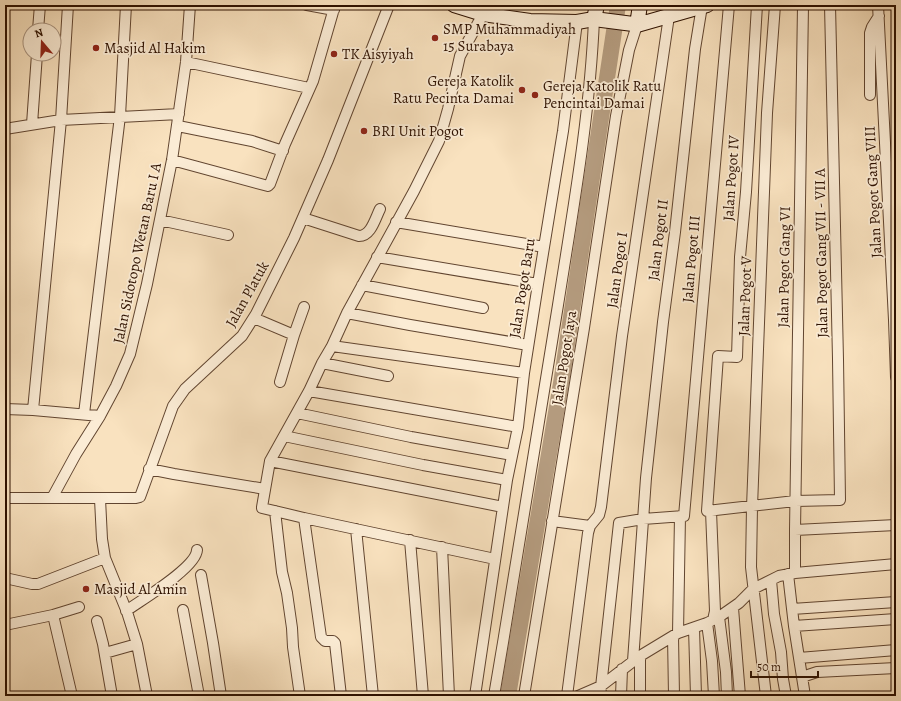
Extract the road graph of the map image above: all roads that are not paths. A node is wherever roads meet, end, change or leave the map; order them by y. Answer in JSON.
{"nodes":[{"id":1,"x":40,"y":5,"type":"edge"},
{"id":2,"x":68,"y":5,"type":"edge"},
{"id":3,"x":126,"y":5,"type":"edge"},
{"id":4,"x":190,"y":5,"type":"edge"},
{"id":5,"x":307,"y":5,"type":"edge"},
{"id":6,"x":389,"y":5,"type":"edge"},
{"id":7,"x":456,"y":5,"type":"edge"},
{"id":8,"x":640,"y":5,"type":"edge"},
{"id":9,"x":729,"y":5,"type":"edge"},
{"id":10,"x":757,"y":5,"type":"edge"},
{"id":11,"x":774,"y":5,"type":"edge"},
{"id":12,"x":803,"y":5,"type":"edge"},
{"id":13,"x":830,"y":5,"type":"edge"},
{"id":14,"x":878,"y":5,"type":"edge"},
{"id":15,"x":704,"y":6,"type":"edge"},
{"id":16,"x":334,"y":7,"type":"edge"},
{"id":17,"x":483,"y":14,"type":"junction"},
{"id":18,"x":596,"y":14,"type":"edge"},
{"id":19,"x":669,"y":16,"type":"junction"},
{"id":20,"x":879,"y":16,"type":"junction"},
{"id":21,"x":39,"y":22,"type":"edge"},
{"id":22,"x":577,"y":22,"type":"junction"},
{"id":23,"x":635,"y":24,"type":"junction"},
{"id":24,"x":36,"y":62,"type":"edge"},
{"id":25,"x":186,"y":62,"type":"junction"},
{"id":26,"x":309,"y":88,"type":"junction"},
{"id":27,"x":870,"y":95,"type":"dead end"},
{"id":28,"x":179,"y":114,"type":"junction"},
{"id":29,"x":120,"y":116,"type":"junction"},
{"id":30,"x":61,"y":120,"type":"junction"},
{"id":31,"x":32,"y":124,"type":"junction"},
{"id":32,"x":178,"y":126,"type":"junction"},
{"id":33,"x":5,"y":130,"type":"edge"},
{"id":34,"x":283,"y":151,"type":"junction"},
{"id":35,"x":172,"y":160,"type":"junction"},
{"id":36,"x":380,"y":209,"type":"dead end"},
{"id":37,"x":303,"y":218,"type":"junction"},
{"id":38,"x":160,"y":220,"type":"junction"},
{"id":39,"x":396,"y":222,"type":"junction"},
{"id":40,"x":228,"y":235,"type":"dead end"},
{"id":41,"x":544,"y":247,"type":"junction"},
{"id":42,"x":377,"y":257,"type":"junction"},
{"id":43,"x":538,"y":284,"type":"junction"},
{"id":44,"x":362,"y":285,"type":"junction"},
{"id":45,"x":304,"y":307,"type":"dead end"},
{"id":46,"x":483,"y":308,"type":"dead end"},
{"id":47,"x":347,"y":313,"type":"junction"},
{"id":48,"x":254,"y":318,"type":"junction"},
{"id":49,"x":294,"y":335,"type":"junction"},
{"id":50,"x":528,"y":344,"type":"junction"},
{"id":51,"x":332,"y":346,"type":"junction"},
{"id":52,"x":322,"y":363,"type":"junction"},
{"id":53,"x":524,"y":372,"type":"junction"},
{"id":54,"x":388,"y":376,"type":"dead end"},
{"id":55,"x":896,"y":377,"type":"edge"},
{"id":56,"x":280,"y":382,"type":"dead end"},
{"id":57,"x":309,"y":391,"type":"junction"},
{"id":58,"x":5,"y":409,"type":"edge"},
{"id":59,"x":33,"y":410,"type":"junction"},
{"id":60,"x":297,"y":413,"type":"junction"},
{"id":61,"x":84,"y":414,"type":"junction"},
{"id":62,"x":100,"y":416,"type":"junction"},
{"id":63,"x":518,"y":428,"type":"junction"},
{"id":64,"x":284,"y":436,"type":"junction"},
{"id":65,"x":512,"y":455,"type":"junction"},
{"id":66,"x":270,"y":461,"type":"junction"},
{"id":67,"x":150,"y":469,"type":"junction"},
{"id":68,"x":508,"y":480,"type":"junction"},
{"id":69,"x":265,"y":489,"type":"junction"},
{"id":70,"x":5,"y":498,"type":"edge"},
{"id":71,"x":52,"y":498,"type":"junction"},
{"id":72,"x":100,"y":499,"type":"junction"},
{"id":73,"x":795,"y":501,"type":"junction"},
{"id":74,"x":503,"y":507,"type":"junction"},
{"id":75,"x":752,"y":507,"type":"junction"},
{"id":76,"x":275,"y":511,"type":"junction"},
{"id":77,"x":711,"y":511,"type":"junction"},
{"id":78,"x":682,"y":516,"type":"junction"},
{"id":79,"x":304,"y":518,"type":"junction"},
{"id":80,"x":643,"y":519,"type":"junction"},
{"id":81,"x":552,"y":521,"type":"junction"},
{"id":82,"x":896,"y":525,"type":"edge"},
{"id":83,"x":590,"y":526,"type":"junction"},
{"id":84,"x":356,"y":529,"type":"junction"},
{"id":85,"x":795,"y":530,"type":"junction"},
{"id":86,"x":410,"y":540,"type":"junction"},
{"id":87,"x":442,"y":547,"type":"junction"},
{"id":88,"x":197,"y":550,"type":"dead end"},
{"id":89,"x":105,"y":558,"type":"junction"},
{"id":90,"x":495,"y":559,"type":"junction"},
{"id":91,"x":896,"y":564,"type":"edge"},
{"id":92,"x":792,"y":574,"type":"junction"},
{"id":93,"x":201,"y":575,"type":"dead end"},
{"id":94,"x":5,"y":578,"type":"edge"},
{"id":95,"x":772,"y":584,"type":"junction"},
{"id":96,"x":753,"y":589,"type":"junction"},
{"id":97,"x":896,"y":602,"type":"edge"},
{"id":98,"x":79,"y":607,"type":"dead end"},
{"id":99,"x":733,"y":608,"type":"junction"},
{"id":100,"x":792,"y":609,"type":"junction"},
{"id":101,"x":183,"y":610,"type":"dead end"},
{"id":102,"x":126,"y":611,"type":"junction"},
{"id":103,"x":53,"y":615,"type":"junction"},
{"id":104,"x":896,"y":619,"type":"edge"},
{"id":105,"x":713,"y":620,"type":"junction"},
{"id":106,"x":97,"y":622,"type":"dead end"},
{"id":107,"x":5,"y":625,"type":"edge"},
{"id":108,"x":794,"y":626,"type":"junction"},
{"id":109,"x":694,"y":628,"type":"junction"},
{"id":110,"x":675,"y":634,"type":"junction"},
{"id":111,"x":137,"y":644,"type":"junction"},
{"id":112,"x":896,"y":650,"type":"edge"},
{"id":113,"x":105,"y":653,"type":"junction"},
{"id":114,"x":799,"y":658,"type":"junction"},
{"id":115,"x":637,"y":659,"type":"junction"},
{"id":116,"x":896,"y":668,"type":"edge"},
{"id":117,"x":622,"y":669,"type":"junction"},
{"id":118,"x":802,"y":677,"type":"junction"},
{"id":119,"x":601,"y":691,"type":"edge"},
{"id":120,"x":72,"y":696,"type":"edge"},
{"id":121,"x":112,"y":696,"type":"edge"},
{"id":122,"x":147,"y":696,"type":"edge"},
{"id":123,"x":199,"y":696,"type":"edge"},
{"id":124,"x":221,"y":696,"type":"edge"},
{"id":125,"x":300,"y":696,"type":"edge"},
{"id":126,"x":341,"y":696,"type":"edge"},
{"id":127,"x":373,"y":696,"type":"edge"},
{"id":128,"x":423,"y":696,"type":"edge"},
{"id":129,"x":449,"y":696,"type":"edge"},
{"id":130,"x":475,"y":696,"type":"edge"},
{"id":131,"x":494,"y":696,"type":"edge"},
{"id":132,"x":524,"y":696,"type":"edge"},
{"id":133,"x":567,"y":696,"type":"edge"},
{"id":134,"x":578,"y":696,"type":"edge"},
{"id":135,"x":621,"y":696,"type":"edge"},
{"id":136,"x":640,"y":696,"type":"edge"},
{"id":137,"x":674,"y":696,"type":"edge"},
{"id":138,"x":696,"y":696,"type":"edge"},
{"id":139,"x":714,"y":696,"type":"edge"},
{"id":140,"x":727,"y":696,"type":"edge"},
{"id":141,"x":740,"y":696,"type":"edge"},
{"id":142,"x":766,"y":696,"type":"edge"},
{"id":143,"x":786,"y":696,"type":"edge"},
{"id":144,"x":805,"y":696,"type":"edge"}],
"edges":[{"from":1,"to":21,"type":"street"},
{"from":2,"to":30,"type":"street"},
{"from":3,"to":29,"type":"street"},
{"from":4,"to":25,"type":"street","name":"Jalan Sidotopo Wetan Baru I A"},
{"from":5,"to":16,"type":"street"},
{"from":6,"to":37,"type":"street","name":"Jalan Platuk"},
{"from":7,"to":17,"type":"street"},
{"from":8,"to":23,"type":"street"},
{"from":9,"to":78,"type":"street","name":"Jalan Pogot III"},
{"from":10,"to":77,"type":"street","name":"Jalan Pogot IV"},
{"from":11,"to":75,"type":"street","name":"Jalan Pogot V"},
{"from":12,"to":73,"type":"street","name":"Jalan Pogot Gang VI"},
{"from":13,"to":73,"type":"street","name":"Jalan Pogot Gang VII - VII A"},
{"from":14,"to":20,"type":"street","name":"Jalan Pogot Gang VIII"},
{"from":15,"to":19,"type":"street"},
{"from":15,"to":80,"type":"street","name":"Jalan Pogot II"},
{"from":16,"to":26,"type":"street"},
{"from":17,"to":22,"type":"street"},
{"from":17,"to":39,"type":"street"},
{"from":18,"to":22,"type":"street"},
{"from":18,"to":23,"type":"street"},
{"from":18,"to":131,"type":"street"},
{"from":19,"to":23,"type":"street"},
{"from":19,"to":83,"type":"street","name":"Jalan Pogot I"},
{"from":20,"to":27,"type":"street"},
{"from":20,"to":55,"type":"street","name":"Jalan Pogot Gang VIII"},
{"from":22,"to":41,"type":"street","name":"Jalan Pogot Baru"},
{"from":23,"to":81,"type":"street","name":"Jalan Pogot Jaya"},
{"from":24,"to":31,"type":"street"},
{"from":25,"to":26,"type":"street"},
{"from":25,"to":28,"type":"street","name":"Jalan Sidotopo Wetan Baru I A"},
{"from":26,"to":34,"type":"street"},
{"from":28,"to":29,"type":"street"},
{"from":28,"to":32,"type":"street","name":"Jalan Sidotopo Wetan Baru I A"},
{"from":29,"to":30,"type":"street"},
{"from":29,"to":61,"type":"street"},
{"from":30,"to":31,"type":"street"},
{"from":30,"to":59,"type":"street"},
{"from":31,"to":33,"type":"street"},
{"from":32,"to":34,"type":"street"},
{"from":32,"to":35,"type":"street","name":"Jalan Sidotopo Wetan Baru I A"},
{"from":34,"to":35,"type":"street"},
{"from":35,"to":38,"type":"street","name":"Jalan Sidotopo Wetan Baru I A"},
{"from":36,"to":37,"type":"street"},
{"from":37,"to":48,"type":"street","name":"Jalan Platuk"},
{"from":38,"to":40,"type":"street"},
{"from":38,"to":62,"type":"street","name":"Jalan Sidotopo Wetan Baru I A"},
{"from":39,"to":41,"type":"street"},
{"from":39,"to":42,"type":"street"},
{"from":41,"to":43,"type":"street","name":"Jalan Pogot Baru"},
{"from":42,"to":43,"type":"street"},
{"from":42,"to":44,"type":"street"},
{"from":43,"to":50,"type":"street","name":"Jalan Pogot Baru"},
{"from":44,"to":46,"type":"street"},
{"from":44,"to":47,"type":"street"},
{"from":45,"to":49,"type":"street"},
{"from":47,"to":50,"type":"street"},
{"from":47,"to":51,"type":"street"},
{"from":48,"to":49,"type":"street"},
{"from":48,"to":67,"type":"street","name":"Jalan Platuk"},
{"from":49,"to":56,"type":"street"},
{"from":50,"to":53,"type":"street","name":"Jalan Pogot Baru"},
{"from":51,"to":52,"type":"street"},
{"from":51,"to":53,"type":"street"},
{"from":52,"to":54,"type":"street"},
{"from":52,"to":57,"type":"street"},
{"from":53,"to":63,"type":"street","name":"Jalan Pogot Baru"},
{"from":57,"to":60,"type":"street"},
{"from":57,"to":63,"type":"street"},
{"from":58,"to":59,"type":"street"},
{"from":59,"to":61,"type":"street"},
{"from":60,"to":64,"type":"street"},
{"from":60,"to":65,"type":"street"},
{"from":61,"to":62,"type":"street"},
{"from":62,"to":71,"type":"street","name":"Jalan Sidotopo Wetan Baru I A"},
{"from":63,"to":65,"type":"street","name":"Jalan Pogot Baru"},
{"from":64,"to":66,"type":"street"},
{"from":64,"to":68,"type":"street"},
{"from":65,"to":68,"type":"street","name":"Jalan Pogot Baru"},
{"from":66,"to":69,"type":"street"},
{"from":66,"to":74,"type":"street"},
{"from":67,"to":69,"type":"street"},
{"from":67,"to":72,"type":"street","name":"Jalan Platuk"},
{"from":68,"to":74,"type":"street","name":"Jalan Pogot Baru"},
{"from":69,"to":76,"type":"street"},
{"from":70,"to":71,"type":"street","name":"Jalan Platuk"},
{"from":71,"to":72,"type":"street","name":"Jalan Platuk"},
{"from":72,"to":89,"type":"street"},
{"from":73,"to":75,"type":"street"},
{"from":73,"to":85,"type":"street","name":"Jalan Pogot Gang VI"},
{"from":74,"to":90,"type":"street","name":"Jalan Pogot Baru"},
{"from":75,"to":77,"type":"street"},
{"from":75,"to":96,"type":"street","name":"Jalan Pogot V"},
{"from":76,"to":79,"type":"street"},
{"from":76,"to":125,"type":"street"},
{"from":77,"to":105,"type":"street"},
{"from":78,"to":80,"type":"street"},
{"from":78,"to":110,"type":"street","name":"Jalan Pogot III"},
{"from":79,"to":84,"type":"street"},
{"from":79,"to":126,"type":"street"},
{"from":80,"to":115,"type":"street","name":"Jalan Pogot II"},
{"from":80,"to":119,"type":"street"},
{"from":81,"to":83,"type":"street"},
{"from":81,"to":132,"type":"street","name":"Jalan Pogot Jaya"},
{"from":82,"to":85,"type":"street"},
{"from":83,"to":133,"type":"street"},
{"from":84,"to":86,"type":"street"},
{"from":84,"to":127,"type":"street"},
{"from":85,"to":92,"type":"street","name":"Jalan Pogot Gang VI"},
{"from":86,"to":87,"type":"street"},
{"from":86,"to":128,"type":"street"},
{"from":87,"to":90,"type":"street"},
{"from":87,"to":129,"type":"street"},
{"from":88,"to":102,"type":"street"},
{"from":89,"to":94,"type":"street"},
{"from":89,"to":102,"type":"street"},
{"from":90,"to":130,"type":"street","name":"Jalan Pogot Baru"},
{"from":91,"to":92,"type":"street"},
{"from":92,"to":95,"type":"street"},
{"from":92,"to":100,"type":"street","name":"Jalan Pogot Gang VI"},
{"from":93,"to":124,"type":"street"},
{"from":95,"to":96,"type":"street"},
{"from":95,"to":143,"type":"street"},
{"from":96,"to":99,"type":"street"},
{"from":96,"to":142,"type":"street","name":"Jalan Pogot V"},
{"from":97,"to":100,"type":"street"},
{"from":98,"to":103,"type":"street"},
{"from":99,"to":105,"type":"street"},
{"from":99,"to":141,"type":"street"},
{"from":100,"to":108,"type":"street","name":"Jalan Pogot Gang VI"},
{"from":101,"to":123,"type":"street"},
{"from":102,"to":111,"type":"street"},
{"from":103,"to":107,"type":"street"},
{"from":103,"to":120,"type":"street"},
{"from":104,"to":108,"type":"street"},
{"from":105,"to":109,"type":"street"},
{"from":105,"to":139,"type":"street"},
{"from":105,"to":140,"type":"street"},
{"from":106,"to":113,"type":"street"},
{"from":108,"to":114,"type":"street","name":"Jalan Pogot Gang VI"},
{"from":109,"to":110,"type":"street"},
{"from":109,"to":138,"type":"street"},
{"from":110,"to":115,"type":"street"},
{"from":110,"to":137,"type":"street","name":"Jalan Pogot III"},
{"from":111,"to":113,"type":"street"},
{"from":111,"to":122,"type":"street"},
{"from":112,"to":114,"type":"street"},
{"from":113,"to":121,"type":"street"},
{"from":114,"to":118,"type":"street","name":"Jalan Pogot Gang VI"},
{"from":115,"to":117,"type":"street"},
{"from":115,"to":136,"type":"street","name":"Jalan Pogot II"},
{"from":116,"to":118,"type":"street"},
{"from":117,"to":119,"type":"street"},
{"from":117,"to":135,"type":"street"},
{"from":118,"to":144,"type":"street","name":"Jalan Pogot Gang VI"},
{"from":119,"to":134,"type":"street"}]}
